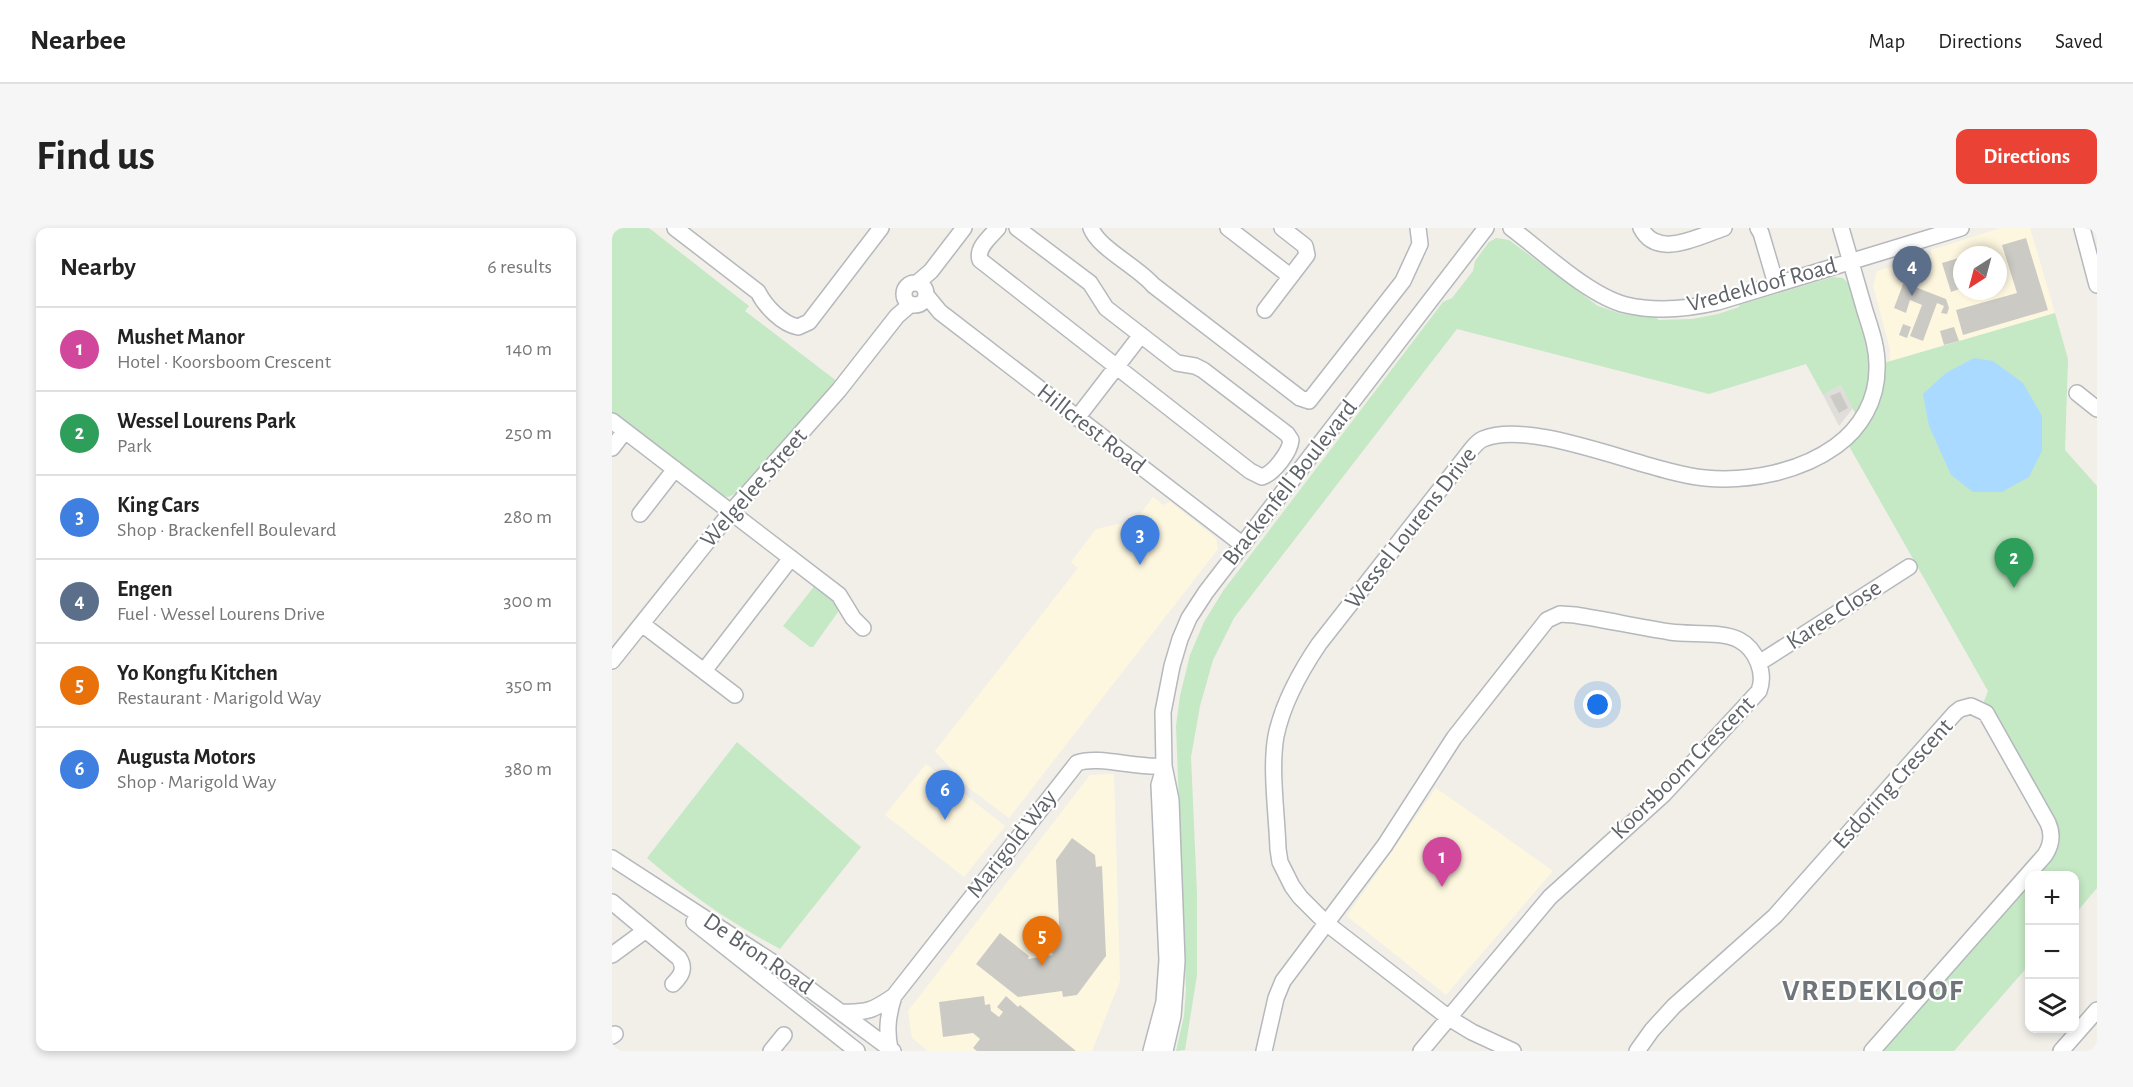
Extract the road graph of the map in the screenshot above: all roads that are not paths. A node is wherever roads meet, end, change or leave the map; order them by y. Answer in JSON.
{"nodes":[{"id":1,"x":675,"y":228,"type":"edge"},
{"id":2,"x":881,"y":228,"type":"edge"},
{"id":3,"x":964,"y":228,"type":"edge"},
{"id":4,"x":998,"y":228,"type":"edge"},
{"id":5,"x":1017,"y":228,"type":"edge"},
{"id":6,"x":1091,"y":228,"type":"edge"},
{"id":7,"x":1228,"y":228,"type":"edge"},
{"id":8,"x":1282,"y":228,"type":"edge"},
{"id":9,"x":1418,"y":228,"type":"edge"},
{"id":10,"x":1486,"y":228,"type":"edge"},
{"id":11,"x":1511,"y":228,"type":"edge"},
{"id":12,"x":1641,"y":228,"type":"edge"},
{"id":13,"x":1724,"y":228,"type":"edge"},
{"id":14,"x":1758,"y":228,"type":"edge"},
{"id":15,"x":1841,"y":228,"type":"edge"},
{"id":16,"x":1961,"y":228,"type":"edge"},
{"id":17,"x":2082,"y":228,"type":"edge"},
{"id":18,"x":1851,"y":261,"type":"junction"},
{"id":19,"x":1290,"y":276,"type":"junction"},
{"id":20,"x":1776,"y":284,"type":"junction"},
{"id":21,"x":2097,"y":285,"type":"edge"},
{"id":22,"x":917,"y":295,"type":"junction"},
{"id":23,"x":1265,"y":310,"type":"dead end"},
{"id":24,"x":1141,"y":335,"type":"junction"},
{"id":25,"x":1116,"y":367,"type":"junction"},
{"id":26,"x":2077,"y":393,"type":"dead end"},
{"id":27,"x":2097,"y":409,"type":"edge"},
{"id":28,"x":1077,"y":418,"type":"junction"},
{"id":29,"x":612,"y":421,"type":"edge"},
{"id":30,"x":625,"y":431,"type":"junction"},
{"id":31,"x":612,"y":448,"type":"edge"},
{"id":32,"x":675,"y":469,"type":"junction"},
{"id":33,"x":731,"y":512,"type":"junction"},
{"id":34,"x":640,"y":514,"type":"dead end"},
{"id":35,"x":1243,"y":545,"type":"junction"},
{"id":36,"x":791,"y":558,"type":"junction"},
{"id":37,"x":1909,"y":567,"type":"dead end"},
{"id":38,"x":642,"y":624,"type":"junction"},
{"id":39,"x":863,"y":628,"type":"dead end"},
{"id":40,"x":612,"y":661,"type":"edge"},
{"id":41,"x":1759,"y":663,"type":"junction"},
{"id":42,"x":704,"y":671,"type":"junction"},
{"id":43,"x":735,"y":695,"type":"dead end"},
{"id":44,"x":1164,"y":766,"type":"junction"},
{"id":45,"x":616,"y":860,"type":"edge"},
{"id":46,"x":612,"y":902,"type":"edge"},
{"id":47,"x":1326,"y":923,"type":"junction"},
{"id":48,"x":646,"y":930,"type":"junction"},
{"id":49,"x":612,"y":955,"type":"edge"},
{"id":50,"x":673,"y":984,"type":"dead end"},
{"id":51,"x":894,"y":996,"type":"junction"},
{"id":52,"x":2097,"y":1010,"type":"edge"},
{"id":53,"x":842,"y":1012,"type":"junction"},
{"id":54,"x":1449,"y":1018,"type":"junction"},
{"id":55,"x":784,"y":1035,"type":"dead end"},
{"id":56,"x":892,"y":1050,"type":"edge"},
{"id":57,"x":771,"y":1051,"type":"edge"},
{"id":58,"x":857,"y":1051,"type":"edge"},
{"id":59,"x":1151,"y":1051,"type":"edge"},
{"id":60,"x":1165,"y":1051,"type":"edge"},
{"id":61,"x":1264,"y":1051,"type":"edge"},
{"id":62,"x":1422,"y":1051,"type":"edge"},
{"id":63,"x":1513,"y":1051,"type":"edge"},
{"id":64,"x":1637,"y":1051,"type":"edge"},
{"id":65,"x":1872,"y":1051,"type":"edge"},
{"id":66,"x":2061,"y":1051,"type":"edge"}],
"edges":[{"from":1,"to":2,"type":"street"},
{"from":3,"to":22,"type":"street","name":"Welgelee Street"},
{"from":4,"to":25,"type":"street"},
{"from":5,"to":24,"type":"street"},
{"from":6,"to":9,"type":"street"},
{"from":7,"to":19,"type":"street"},
{"from":8,"to":19,"type":"street"},
{"from":10,"to":35,"type":"street","name":"Brackenfell Boulevard"},
{"from":11,"to":20,"type":"street","name":"Vredekloof Road"},
{"from":12,"to":13,"type":"street"},
{"from":14,"to":20,"type":"street"},
{"from":15,"to":18,"type":"street","name":"Wessel Lourens Drive"},
{"from":16,"to":18,"type":"street","name":"Vredekloof Road"},
{"from":17,"to":21,"type":"street"},
{"from":18,"to":20,"type":"street","name":"Vredekloof Road"},
{"from":18,"to":47,"type":"street","name":"Wessel Lourens Drive"},
{"from":19,"to":23,"type":"street"},
{"from":22,"to":28,"type":"street","name":"Hillcrest Road"},
{"from":22,"to":33,"type":"street","name":"Welgelee Street"},
{"from":24,"to":25,"type":"street"},
{"from":24,"to":25,"type":"street"},
{"from":25,"to":28,"type":"street"},
{"from":26,"to":27,"type":"street"},
{"from":28,"to":35,"type":"street","name":"Hillcrest Road"},
{"from":29,"to":30,"type":"street"},
{"from":30,"to":31,"type":"street"},
{"from":30,"to":32,"type":"street"},
{"from":32,"to":33,"type":"street"},
{"from":32,"to":34,"type":"street"},
{"from":33,"to":36,"type":"street"},
{"from":33,"to":38,"type":"street","name":"Welgelee Street"},
{"from":35,"to":44,"type":"street","name":"Brackenfell Boulevard"},
{"from":36,"to":39,"type":"street"},
{"from":36,"to":42,"type":"street"},
{"from":37,"to":41,"type":"street","name":"Karee Close"},
{"from":38,"to":40,"type":"street","name":"Welgelee Street"},
{"from":38,"to":42,"type":"street"},
{"from":41,"to":47,"type":"street","name":"Koorsboom Crescent"},
{"from":41,"to":54,"type":"street","name":"Koorsboom Crescent"},
{"from":42,"to":43,"type":"street"},
{"from":44,"to":51,"type":"street","name":"Marigold Way"},
{"from":44,"to":59,"type":"street","name":"Brackenfell Boulevard"},
{"from":44,"to":60,"type":"street","name":"Brackenfell Boulevard"},
{"from":45,"to":53,"type":"street","name":"De Bron Road"},
{"from":45,"to":58,"type":"street","name":"De Bron Road"},
{"from":46,"to":48,"type":"street"},
{"from":47,"to":54,"type":"street","name":"Wessel Lourens Drive"},
{"from":47,"to":61,"type":"street"},
{"from":48,"to":49,"type":"street"},
{"from":48,"to":50,"type":"street"},
{"from":51,"to":53,"type":"street","name":"Marigold Way"},
{"from":51,"to":56,"type":"street","name":"Marigold Way"},
{"from":52,"to":66,"type":"street"},
{"from":53,"to":56,"type":"street","name":"De Bron Road"},
{"from":54,"to":62,"type":"street","name":"Koorsboom Crescent"},
{"from":54,"to":63,"type":"street","name":"Wessel Lourens Drive"},
{"from":55,"to":57,"type":"street"},
{"from":64,"to":65,"type":"street","name":"Esdoring Crescent"}]}
